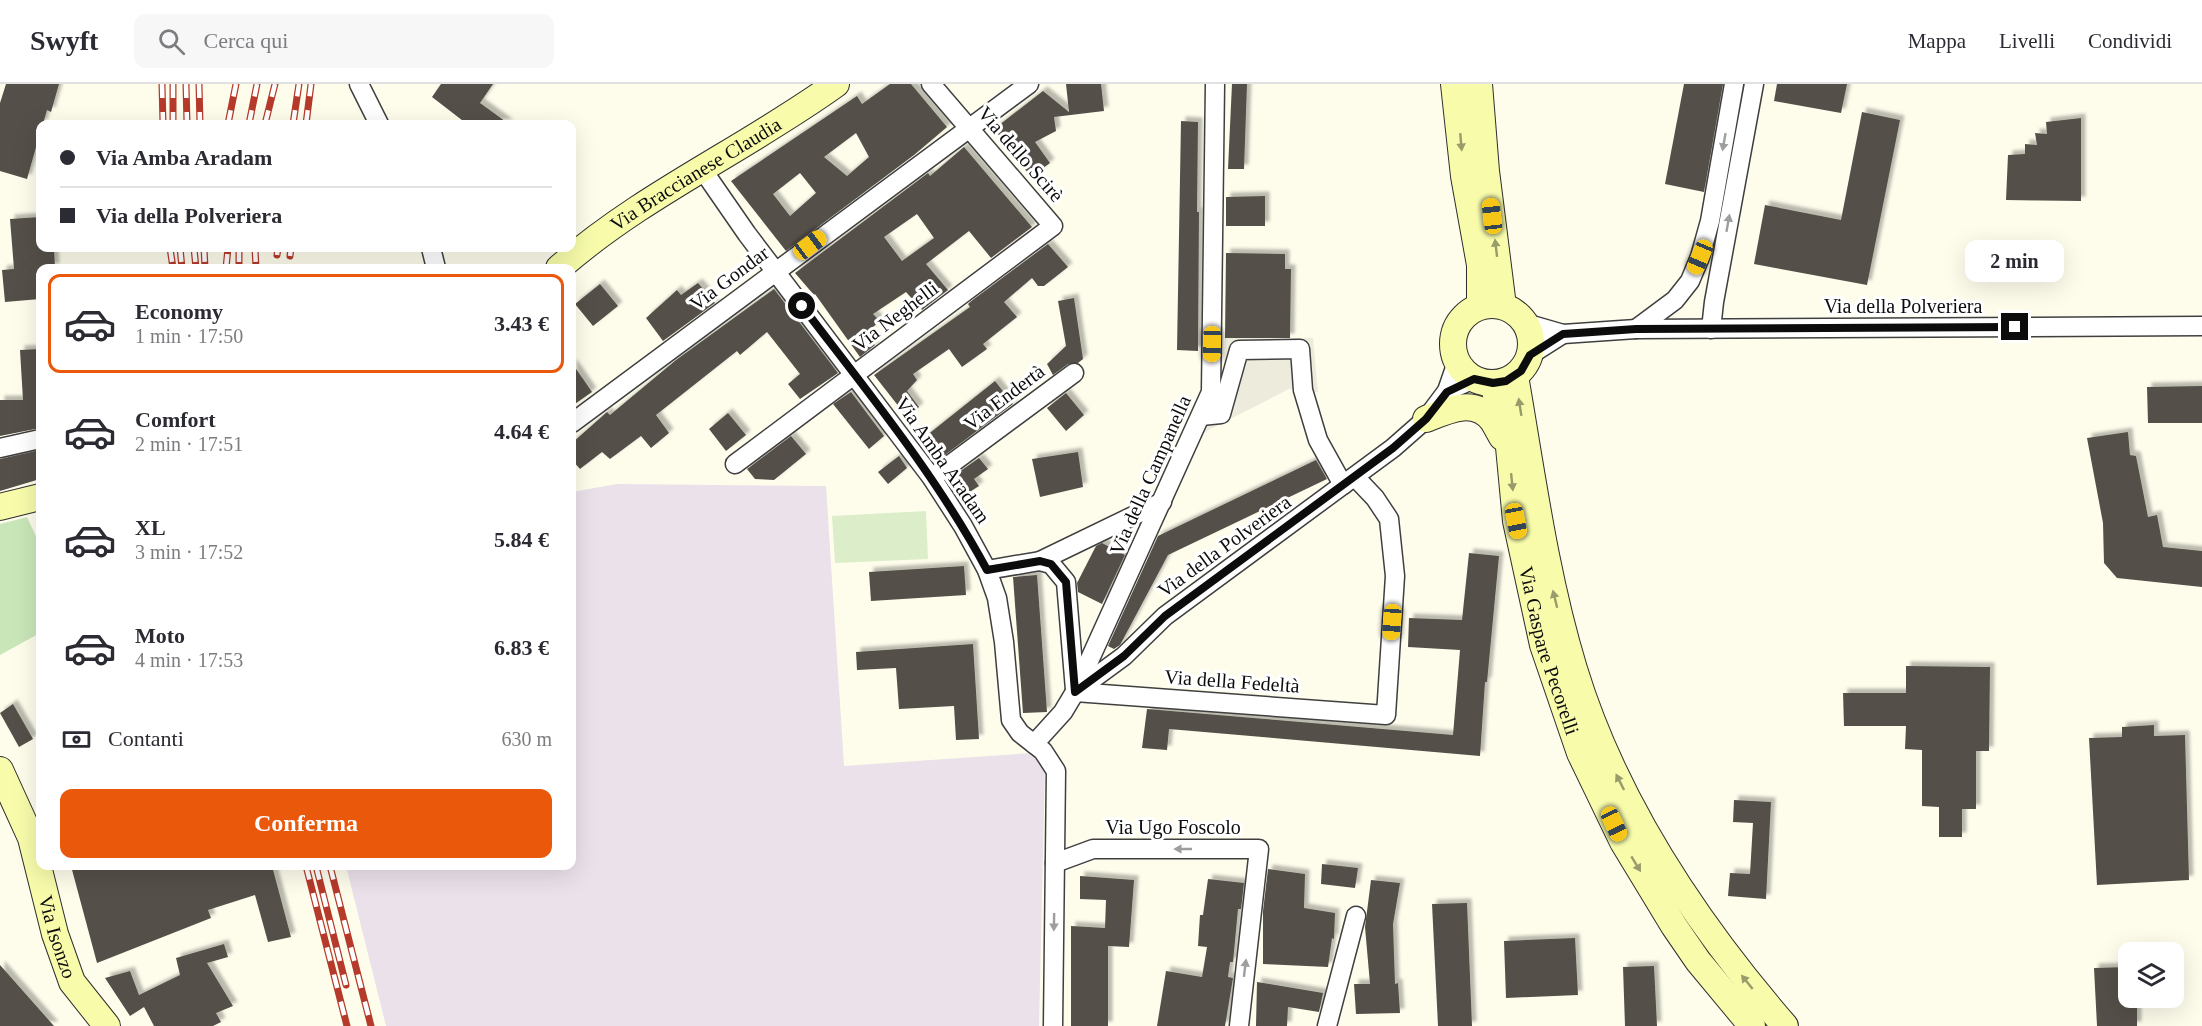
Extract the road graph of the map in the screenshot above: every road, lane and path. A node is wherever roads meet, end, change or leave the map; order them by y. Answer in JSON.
{"nodes":[{"id":1,"x":359,"y":84,"type":"edge"},
{"id":2,"x":836,"y":84,"type":"edge"},
{"id":3,"x":931,"y":84,"type":"edge"},
{"id":4,"x":1029,"y":84,"type":"edge"},
{"id":5,"x":1215,"y":84,"type":"edge"},
{"id":6,"x":1454,"y":84,"type":"edge"},
{"id":7,"x":1479,"y":84,"type":"edge"},
{"id":8,"x":1734,"y":84,"type":"edge"},
{"id":9,"x":1754,"y":84,"type":"edge"},
{"id":10,"x":378,"y":120,"type":"edge"},
{"id":11,"x":969,"y":128,"type":"junction"},
{"id":12,"x":702,"y":169,"type":"junction"},
{"id":13,"x":1053,"y":226,"type":"joint"},
{"id":14,"x":564,"y":264,"type":"edge"},
{"id":15,"x":775,"y":271,"type":"junction"},
{"id":16,"x":1680,"y":294,"type":"junction"},
{"id":17,"x":1714,"y":302,"type":"junction"},
{"id":18,"x":1492,"y":306,"type":"junction"},
{"id":19,"x":1525,"y":323,"type":"junction"},
{"id":20,"x":2202,"y":326,"type":"edge"},
{"id":21,"x":1636,"y":329,"type":"junction"},
{"id":22,"x":1691,"y":329,"type":"junction"},
{"id":23,"x":1711,"y":329,"type":"junction"},
{"id":24,"x":1563,"y":334,"type":"junction"},
{"id":25,"x":1530,"y":355,"type":"junction"},
{"id":26,"x":1074,"y":373,"type":"dead end"},
{"id":27,"x":854,"y":375,"type":"junction"},
{"id":28,"x":1485,"y":375,"type":"junction"},
{"id":29,"x":1201,"y":416,"type":"junction"},
{"id":30,"x":1426,"y":419,"type":"junction"},
{"id":31,"x":576,"y":420,"type":"edge"},
{"id":32,"x":36,"y":440,"type":"edge"},
{"id":33,"x":1509,"y":447,"type":"junction"},
{"id":34,"x":0,"y":448,"type":"edge"},
{"id":35,"x":735,"y":464,"type":"dead end"},
{"id":36,"x":932,"y":478,"type":"junction"},
{"id":37,"x":1349,"y":481,"type":"junction"},
{"id":38,"x":36,"y":498,"type":"edge"},
{"id":39,"x":1162,"y":502,"type":"junction"},
{"id":40,"x":0,"y":507,"type":"edge"},
{"id":41,"x":1040,"y":561,"type":"junction"},
{"id":42,"x":987,"y":570,"type":"junction"},
{"id":43,"x":1075,"y":692,"type":"junction"},
{"id":44,"x":1034,"y":744,"type":"junction"},
{"id":45,"x":0,"y":770,"type":"edge"},
{"id":46,"x":36,"y":858,"type":"edge"},
{"id":47,"x":1055,"y":863,"type":"junction"},
{"id":48,"x":39,"y":870,"type":"edge"},
{"id":49,"x":1356,"y":916,"type":"dead end"},
{"id":50,"x":107,"y":1026,"type":"edge"},
{"id":51,"x":1053,"y":1026,"type":"edge"},
{"id":52,"x":1239,"y":1026,"type":"edge"},
{"id":53,"x":1326,"y":1026,"type":"edge"},
{"id":54,"x":1752,"y":1026,"type":"edge"},
{"id":55,"x":1785,"y":1026,"type":"edge"}],
"edges":[{"from":1,"to":10,"type":"street"},
{"from":2,"to":12,"type":"street","name":"Via Braccianese Claudia"},
{"from":3,"to":11,"type":"street","name":"Via dello Scirè"},
{"from":4,"to":11,"type":"street","name":"Via Gondar"},
{"from":5,"to":29,"type":"street","name":"Via della Campanella"},
{"from":6,"to":18,"type":"street","one_way":true},
{"from":18,"to":7,"type":"street","one_way":true},
{"from":8,"to":16,"type":"street","one_way":true},
{"from":17,"to":9,"type":"street","one_way":true},
{"from":11,"to":13,"type":"street","name":"Via dello Scirè"},
{"from":11,"to":15,"type":"street","name":"Via Gondar"},
{"from":12,"to":14,"type":"street","name":"Via Braccianese Claudia"},
{"from":12,"to":15,"type":"street","name":"Via Amba Aradam"},
{"from":13,"to":27,"type":"street","name":"Via Neghelli"},
{"from":15,"to":27,"type":"street","name":"Via Amba Aradam"},
{"from":15,"to":31,"type":"street","name":"Via Gondar"},
{"from":16,"to":17,"type":"street"},
{"from":16,"to":21,"type":"street"},
{"from":16,"to":22,"type":"street"},
{"from":17,"to":23,"type":"street"},
{"from":18,"to":19,"type":"street"},
{"from":18,"to":28,"type":"street","name":"Via Gaspare Pecorelli"},
{"from":19,"to":24,"type":"street"},
{"from":19,"to":25,"type":"street"},
{"from":20,"to":23,"type":"street","name":"Via della Polveriera"},
{"from":21,"to":22,"type":"street"},
{"from":21,"to":24,"type":"street"},
{"from":22,"to":23,"type":"street"},
{"from":24,"to":25,"type":"street"},
{"from":25,"to":28,"type":"street"},
{"from":26,"to":36,"type":"street","name":"Via Endertà"},
{"from":27,"to":35,"type":"street","name":"Via Neghelli"},
{"from":27,"to":36,"type":"street","name":"Via Amba Aradam"},
{"from":28,"to":30,"type":"street","name":"Via della Polveriera"},
{"from":28,"to":33,"type":"street","name":"Via Gaspare Pecorelli"},
{"from":55,"to":28,"type":"street","name":"Via Gaspare Pecorelli","one_way":true},
{"from":29,"to":37,"type":"street"},
{"from":29,"to":39,"type":"street","name":"Via della Campanella"},
{"from":30,"to":33,"type":"street"},
{"from":30,"to":37,"type":"street","name":"Via della Polveriera"},
{"from":32,"to":34,"type":"street"},
{"from":33,"to":54,"type":"street","name":"Via Gaspare Pecorelli","one_way":true},
{"from":36,"to":42,"type":"street","name":"Via Amba Aradam"},
{"from":37,"to":43,"type":"street","name":"Via della Polveriera"},
{"from":37,"to":43,"type":"street","name":"Via della Fedeltà"},
{"from":38,"to":40,"type":"street"},
{"from":39,"to":41,"type":"street"},
{"from":39,"to":43,"type":"street","name":"Via della Campanella"},
{"from":41,"to":42,"type":"street"},
{"from":41,"to":43,"type":"street"},
{"from":42,"to":44,"type":"street","name":"Via Amba Aradam"},
{"from":43,"to":44,"type":"street","name":"Via della Polveriera"},
{"from":44,"to":47,"type":"street","name":"Via Amba Aradam"},
{"from":45,"to":46,"type":"street","name":"Via Isonzo"},
{"from":47,"to":51,"type":"street","name":"Via Amba Aradam","one_way":true},
{"from":52,"to":47,"type":"street","name":"Via Ugo Foscolo","one_way":true},
{"from":48,"to":50,"type":"street","name":"Via Isonzo"},
{"from":49,"to":53,"type":"street"}]}
